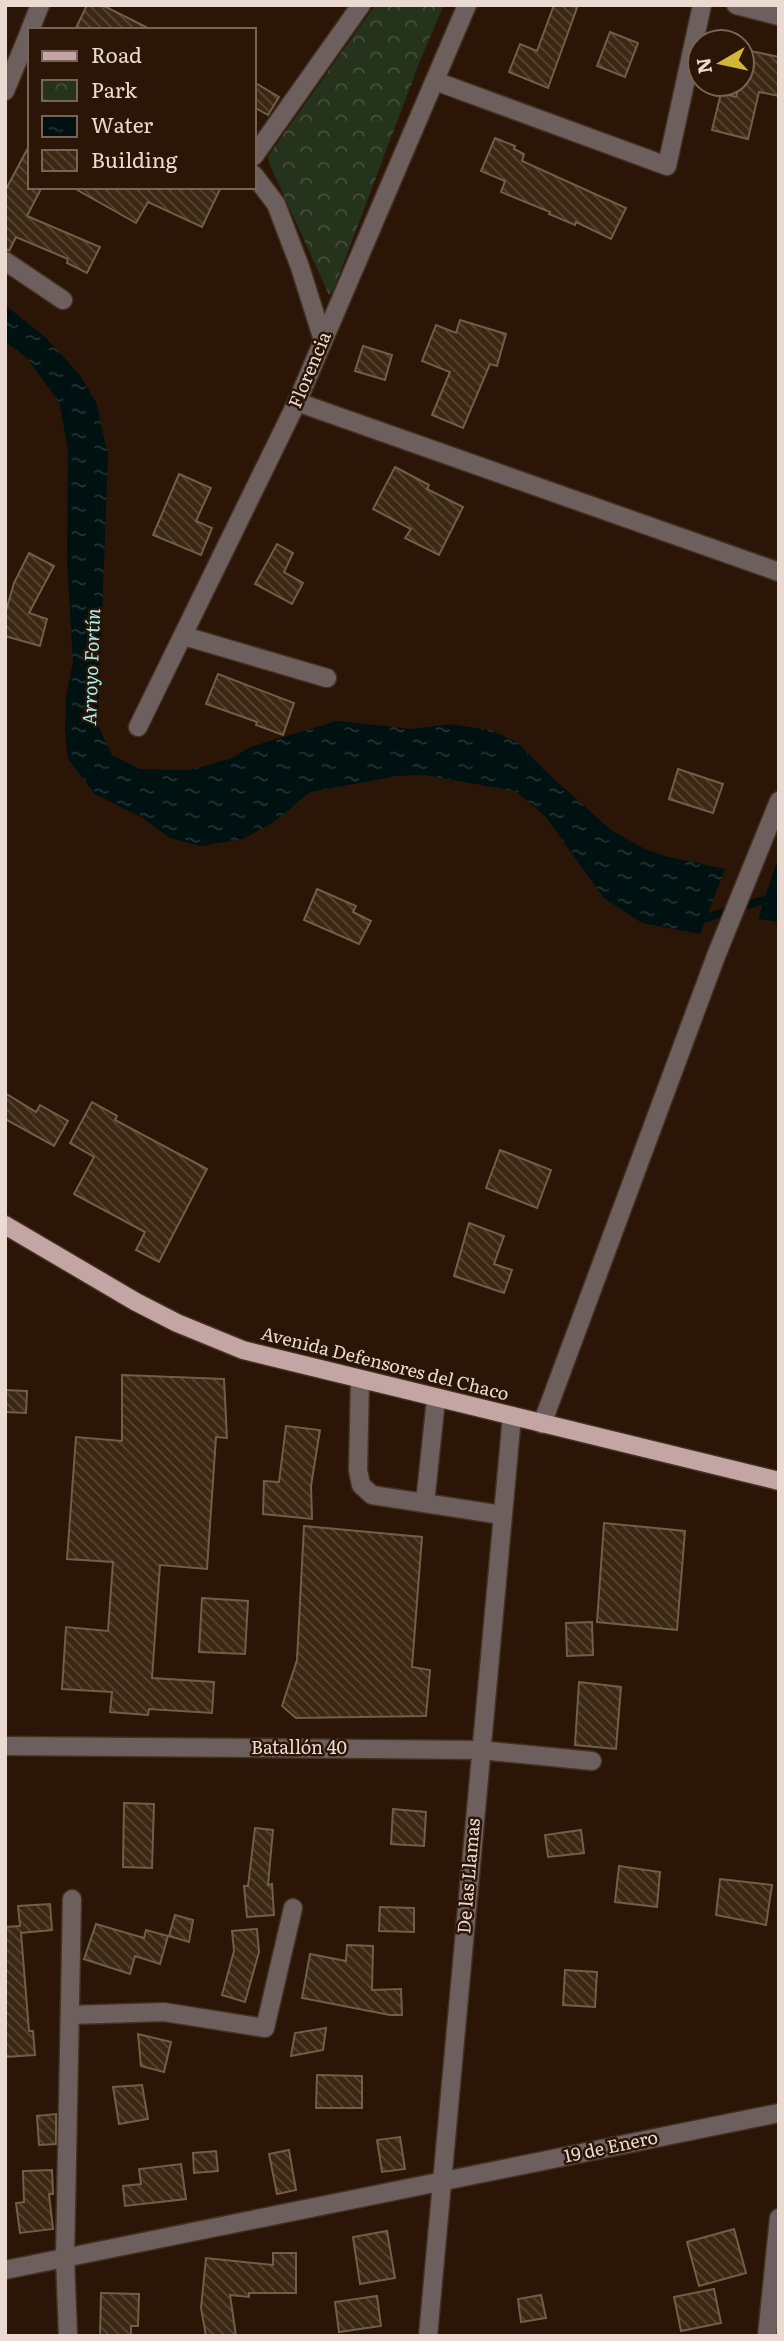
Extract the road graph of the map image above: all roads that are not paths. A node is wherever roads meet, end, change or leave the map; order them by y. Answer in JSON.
{"nodes":[{"id":1,"x":40,"y":5,"type":"edge"},
{"id":2,"x":361,"y":5,"type":"edge"},
{"id":3,"x":467,"y":5,"type":"edge"},
{"id":4,"x":702,"y":5,"type":"edge"},
{"id":5,"x":736,"y":5,"type":"edge"},
{"id":6,"x":779,"y":16,"type":"edge"},
{"id":7,"x":31,"y":28,"type":"edge"},
{"id":8,"x":28,"y":36,"type":"edge"},
{"id":9,"x":17,"y":63,"type":"edge"},
{"id":10,"x":435,"y":81,"type":"junction"},
{"id":11,"x":5,"y":91,"type":"edge"},
{"id":12,"x":256,"y":153,"type":"edge"},
{"id":13,"x":256,"y":178,"type":"edge"},
{"id":14,"x":5,"y":261,"type":"edge"},
{"id":15,"x":63,"y":300,"type":"dead end"},
{"id":16,"x":323,"y":340,"type":"junction"},
{"id":17,"x":297,"y":402,"type":"junction"},
{"id":18,"x":779,"y":572,"type":"edge"},
{"id":19,"x":184,"y":636,"type":"junction"},
{"id":20,"x":327,"y":678,"type":"dead end"},
{"id":21,"x":138,"y":727,"type":"dead end"},
{"id":22,"x":779,"y":801,"type":"edge"},
{"id":23,"x":5,"y":1225,"type":"edge"},
{"id":24,"x":360,"y":1380,"type":"junction"},
{"id":25,"x":436,"y":1399,"type":"junction"},
{"id":26,"x":512,"y":1416,"type":"junction"},
{"id":27,"x":542,"y":1424,"type":"junction"},
{"id":28,"x":779,"y":1481,"type":"edge"},
{"id":29,"x":425,"y":1503,"type":"junction"},
{"id":30,"x":502,"y":1514,"type":"junction"},
{"id":31,"x":5,"y":1746,"type":"edge"},
{"id":32,"x":480,"y":1750,"type":"junction"},
{"id":33,"x":592,"y":1762,"type":"dead end"},
{"id":34,"x":72,"y":1899,"type":"dead end"},
{"id":35,"x":293,"y":1908,"type":"dead end"},
{"id":36,"x":69,"y":2015,"type":"junction"},
{"id":37,"x":779,"y":2113,"type":"edge"},
{"id":38,"x":442,"y":2182,"type":"junction"},
{"id":39,"x":779,"y":2218,"type":"edge"},
{"id":40,"x":65,"y":2258,"type":"junction"},
{"id":41,"x":5,"y":2270,"type":"edge"},
{"id":42,"x":68,"y":2336,"type":"edge"},
{"id":43,"x":428,"y":2336,"type":"edge"},
{"id":44,"x":767,"y":2336,"type":"edge"}],
"edges":[{"from":1,"to":7,"type":"street"},
{"from":2,"to":12,"type":"street"},
{"from":3,"to":10,"type":"street","name":"Florencia"},
{"from":4,"to":10,"type":"street"},
{"from":5,"to":6,"type":"street"},
{"from":8,"to":9,"type":"street"},
{"from":9,"to":11,"type":"street"},
{"from":10,"to":16,"type":"street","name":"Florencia"},
{"from":13,"to":16,"type":"street"},
{"from":14,"to":15,"type":"street"},
{"from":16,"to":17,"type":"street","name":"Florencia"},
{"from":17,"to":18,"type":"street"},
{"from":17,"to":19,"type":"street","name":"Florencia"},
{"from":19,"to":20,"type":"street"},
{"from":19,"to":21,"type":"street","name":"Florencia"},
{"from":22,"to":27,"type":"street"},
{"from":23,"to":24,"type":"main road","name":"Avenida Defensores del Chaco"},
{"from":24,"to":25,"type":"main road","name":"Avenida Defensores del Chaco"},
{"from":24,"to":29,"type":"street"},
{"from":25,"to":26,"type":"main road","name":"Avenida Defensores del Chaco"},
{"from":25,"to":29,"type":"street"},
{"from":26,"to":27,"type":"main road","name":"Avenida Defensores del Chaco"},
{"from":26,"to":30,"type":"street","name":"De las Llamas"},
{"from":27,"to":28,"type":"main road","name":"Avenida Defensores del Chaco"},
{"from":29,"to":30,"type":"street"},
{"from":30,"to":32,"type":"street","name":"De las Llamas"},
{"from":31,"to":32,"type":"street","name":"Batallón 40"},
{"from":32,"to":33,"type":"street","name":"Batallón 40"},
{"from":32,"to":38,"type":"street","name":"De las Llamas"},
{"from":34,"to":36,"type":"street"},
{"from":35,"to":36,"type":"street"},
{"from":36,"to":40,"type":"street"},
{"from":37,"to":38,"type":"street","name":"19 de Enero"},
{"from":38,"to":40,"type":"street","name":"19 de Enero"},
{"from":38,"to":43,"type":"street","name":"De las Llamas"},
{"from":39,"to":44,"type":"street"},
{"from":40,"to":41,"type":"street","name":"19 de Enero"},
{"from":40,"to":42,"type":"street"}]}
